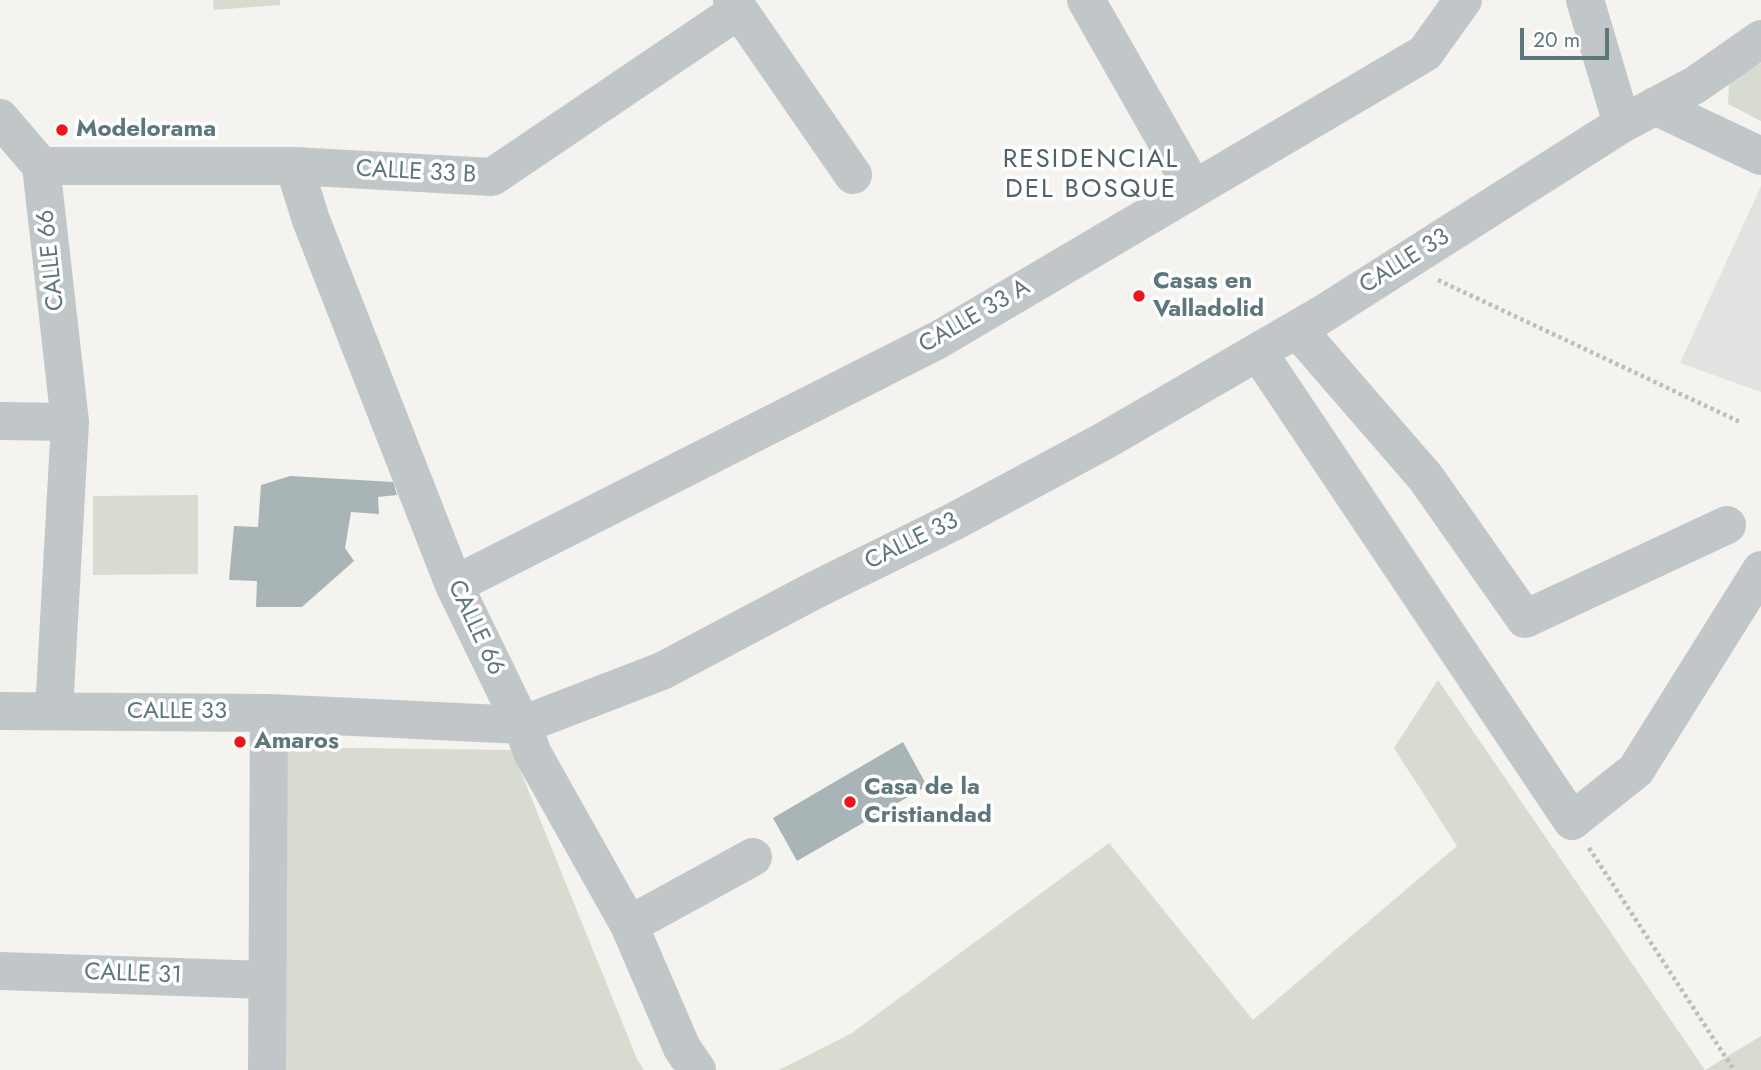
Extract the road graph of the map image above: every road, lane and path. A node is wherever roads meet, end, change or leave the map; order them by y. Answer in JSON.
{"nodes":[{"id":1,"x":1086,"y":0,"type":"edge"},
{"id":2,"x":1463,"y":0,"type":"edge"},
{"id":3,"x":1585,"y":0,"type":"edge"},
{"id":4,"x":736,"y":5,"type":"edge"},
{"id":5,"x":1761,"y":39,"type":"edge"},
{"id":6,"x":1655,"y":106,"type":"junction"},
{"id":7,"x":0,"y":118,"type":"edge"},
{"id":8,"x":1622,"y":124,"type":"junction"},
{"id":9,"x":1761,"y":156,"type":"edge"},
{"id":10,"x":41,"y":166,"type":"junction"},
{"id":11,"x":294,"y":166,"type":"junction"},
{"id":12,"x":853,"y":175,"type":"dead end"},
{"id":13,"x":1193,"y":188,"type":"junction"},
{"id":14,"x":1403,"y":264,"type":"junction"},
{"id":15,"x":1297,"y":329,"type":"junction"},
{"id":16,"x":1258,"y":352,"type":"junction"},
{"id":17,"x":0,"y":421,"type":"edge"},
{"id":18,"x":70,"y":422,"type":"junction"},
{"id":19,"x":1740,"y":422,"type":"dead end"},
{"id":20,"x":1727,"y":525,"type":"dead end"},
{"id":21,"x":1761,"y":570,"type":"edge"},
{"id":22,"x":454,"y":585,"type":"junction"},
{"id":23,"x":0,"y":711,"type":"edge"},
{"id":24,"x":54,"y":711,"type":"junction"},
{"id":25,"x":268,"y":713,"type":"junction"},
{"id":26,"x":522,"y":724,"type":"junction"},
{"id":27,"x":1572,"y":821,"type":"junction"},
{"id":28,"x":753,"y":857,"type":"dead end"},
{"id":29,"x":629,"y":925,"type":"junction"},
{"id":30,"x":0,"y":971,"type":"edge"},
{"id":31,"x":267,"y":980,"type":"junction"},
{"id":32,"x":267,"y":1070,"type":"edge"},
{"id":33,"x":697,"y":1070,"type":"edge"},
{"id":34,"x":1734,"y":1070,"type":"edge"}],
"edges":[{"from":1,"to":13,"type":"street"},
{"from":2,"to":13,"type":"street","name":"CALLE 33 A"},
{"from":3,"to":8,"type":"street"},
{"from":4,"to":11,"type":"street","name":"CALLE 33 B"},
{"from":4,"to":12,"type":"street","name":"CALLE 33 B"},
{"from":5,"to":6,"type":"street","name":"CALLE 33"},
{"from":6,"to":8,"type":"street","name":"CALLE 33"},
{"from":6,"to":9,"type":"street"},
{"from":7,"to":10,"type":"street"},
{"from":8,"to":14,"type":"street","name":"CALLE 33"},
{"from":10,"to":11,"type":"street","name":"CALLE 33 B"},
{"from":10,"to":18,"type":"street","name":"CALLE 66"},
{"from":11,"to":22,"type":"street","name":"CALLE 66"},
{"from":13,"to":22,"type":"street","name":"CALLE 33 A"},
{"from":14,"to":15,"type":"street","name":"CALLE 33"},
{"from":14,"to":19,"type":"path"},
{"from":15,"to":16,"type":"street","name":"CALLE 33"},
{"from":15,"to":20,"type":"street"},
{"from":16,"to":26,"type":"street","name":"CALLE 33"},
{"from":16,"to":27,"type":"street"},
{"from":17,"to":18,"type":"street"},
{"from":18,"to":24,"type":"street","name":"CALLE 66"},
{"from":21,"to":27,"type":"street"},
{"from":22,"to":26,"type":"street","name":"CALLE 66"},
{"from":23,"to":24,"type":"street","name":"CALLE 33"},
{"from":24,"to":25,"type":"street","name":"CALLE 33"},
{"from":25,"to":26,"type":"street","name":"CALLE 33"},
{"from":25,"to":31,"type":"street"},
{"from":26,"to":29,"type":"street","name":"CALLE 66"},
{"from":27,"to":34,"type":"path"},
{"from":28,"to":29,"type":"street"},
{"from":29,"to":33,"type":"street","name":"CALLE 66"},
{"from":30,"to":31,"type":"street","name":"CALLE 31"},
{"from":31,"to":32,"type":"street"}]}
